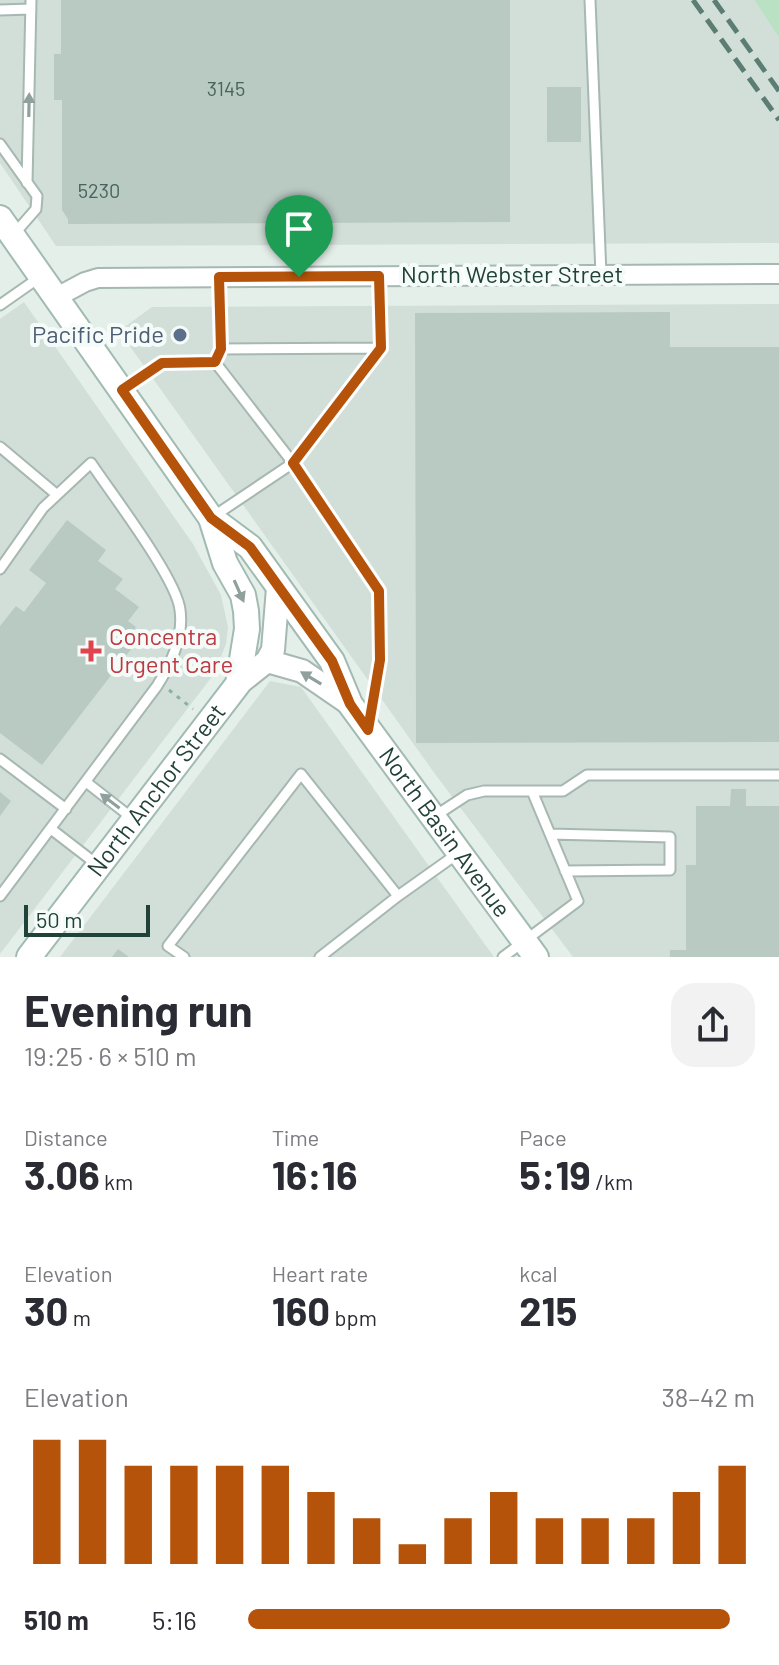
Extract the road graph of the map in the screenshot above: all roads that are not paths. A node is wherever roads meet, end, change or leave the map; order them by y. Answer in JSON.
{"nodes":[{"id":1,"x":590,"y":0,"type":"edge"},
{"id":2,"x":31,"y":5,"type":"edge"},
{"id":3,"x":0,"y":10,"type":"edge"},
{"id":4,"x":0,"y":144,"type":"edge"},
{"id":5,"x":27,"y":183,"type":"junction"},
{"id":6,"x":6,"y":227,"type":"edge"},
{"id":7,"x":779,"y":274,"type":"edge"},
{"id":8,"x":601,"y":275,"type":"junction"},
{"id":9,"x":42,"y":276,"type":"junction"},
{"id":10,"x":379,"y":276,"type":"junction"},
{"id":11,"x":219,"y":277,"type":"junction"},
{"id":12,"x":57,"y":297,"type":"junction"},
{"id":13,"x":0,"y":305,"type":"edge"},
{"id":14,"x":381,"y":348,"type":"junction"},
{"id":15,"x":221,"y":349,"type":"junction"},
{"id":16,"x":215,"y":362,"type":"junction"},
{"id":17,"x":122,"y":390,"type":"junction"},
{"id":18,"x":0,"y":447,"type":"edge"},
{"id":19,"x":293,"y":463,"type":"junction"},
{"id":20,"x":56,"y":494,"type":"junction"},
{"id":21,"x":211,"y":518,"type":"junction"},
{"id":22,"x":0,"y":569,"type":"edge"},
{"id":23,"x":278,"y":588,"type":"junction"},
{"id":24,"x":267,"y":661,"type":"junction"},
{"id":25,"x":238,"y":684,"type":"junction"},
{"id":26,"x":350,"y":704,"type":"junction"},
{"id":27,"x":368,"y":730,"type":"junction"},
{"id":28,"x":0,"y":759,"type":"edge"},
{"id":29,"x":779,"y":775,"type":"edge"},
{"id":30,"x":86,"y":782,"type":"junction"},
{"id":31,"x":532,"y":791,"type":"junction"},
{"id":32,"x":66,"y":809,"type":"junction"},
{"id":33,"x":432,"y":818,"type":"junction"},
{"id":34,"x":134,"y":820,"type":"junction"},
{"id":35,"x":51,"y":829,"type":"junction"},
{"id":36,"x":550,"y":834,"type":"junction"},
{"id":37,"x":458,"y":853,"type":"junction"},
{"id":38,"x":99,"y":866,"type":"junction"},
{"id":39,"x":565,"y":871,"type":"junction"},
{"id":40,"x":0,"y":896,"type":"edge"},
{"id":41,"x":398,"y":896,"type":"junction"},
{"id":42,"x":530,"y":949,"type":"edge"},
{"id":43,"x":29,"y":957,"type":"edge"},
{"id":44,"x":184,"y":957,"type":"edge"},
{"id":45,"x":320,"y":957,"type":"edge"},
{"id":46,"x":503,"y":957,"type":"edge"}],
"edges":[{"from":1,"to":8,"type":"lane"},
{"from":2,"to":3,"type":"lane"},
{"from":5,"to":2,"type":"lane","one_way":true},
{"from":4,"to":5,"type":"lane"},
{"from":5,"to":6,"type":"lane"},
{"from":6,"to":9,"type":"main road","name":"North Basin Avenue"},
{"from":7,"to":8,"type":"street","name":"North Webster Street"},
{"from":8,"to":10,"type":"street","name":"North Webster Street"},
{"from":9,"to":12,"type":"main road","name":"North Basin Avenue"},
{"from":9,"to":13,"type":"lane"},
{"from":10,"to":11,"type":"street","name":"North Webster Street"},
{"from":10,"to":14,"type":"lane"},
{"from":11,"to":12,"type":"street","name":"North Webster Street"},
{"from":11,"to":15,"type":"lane"},
{"from":12,"to":17,"type":"main road","name":"North Basin Avenue"},
{"from":14,"to":15,"type":"lane"},
{"from":14,"to":19,"type":"lane"},
{"from":15,"to":16,"type":"lane"},
{"from":16,"to":17,"type":"lane"},
{"from":16,"to":19,"type":"lane"},
{"from":17,"to":21,"type":"main road","name":"North Basin Avenue"},
{"from":18,"to":20,"type":"lane"},
{"from":19,"to":21,"type":"lane"},
{"from":19,"to":27,"type":"lane"},
{"from":20,"to":22,"type":"lane"},
{"from":20,"to":30,"type":"lane"},
{"from":21,"to":23,"type":"main road","name":"North Basin Avenue"},
{"from":21,"to":25,"type":"main road","name":"North Anchor Street","one_way":true},
{"from":23,"to":24,"type":"street"},
{"from":23,"to":26,"type":"main road","name":"North Basin Avenue"},
{"from":24,"to":25,"type":"street"},
{"from":26,"to":24,"type":"street","one_way":true},
{"from":25,"to":34,"type":"main road","name":"North Anchor Street"},
{"from":26,"to":27,"type":"main road","name":"North Basin Avenue"},
{"from":27,"to":33,"type":"main road","name":"North Basin Avenue"},
{"from":28,"to":32,"type":"lane"},
{"from":29,"to":31,"type":"lane"},
{"from":30,"to":32,"type":"lane"},
{"from":34,"to":30,"type":"lane","one_way":true},
{"from":31,"to":33,"type":"lane"},
{"from":31,"to":36,"type":"lane"},
{"from":32,"to":35,"type":"lane"},
{"from":33,"to":37,"type":"main road","name":"North Basin Avenue"},
{"from":34,"to":38,"type":"main road","name":"North Anchor Street"},
{"from":35,"to":38,"type":"lane"},
{"from":35,"to":40,"type":"lane"},
{"from":36,"to":39,"type":"lane"},
{"from":36,"to":39,"type":"lane"},
{"from":37,"to":41,"type":"lane"},
{"from":37,"to":42,"type":"main road","name":"North Basin Avenue"},
{"from":38,"to":43,"type":"main road","name":"North Anchor Street"},
{"from":39,"to":42,"type":"lane"},
{"from":41,"to":44,"type":"lane"},
{"from":41,"to":45,"type":"lane"},
{"from":42,"to":46,"type":"lane"}]}
